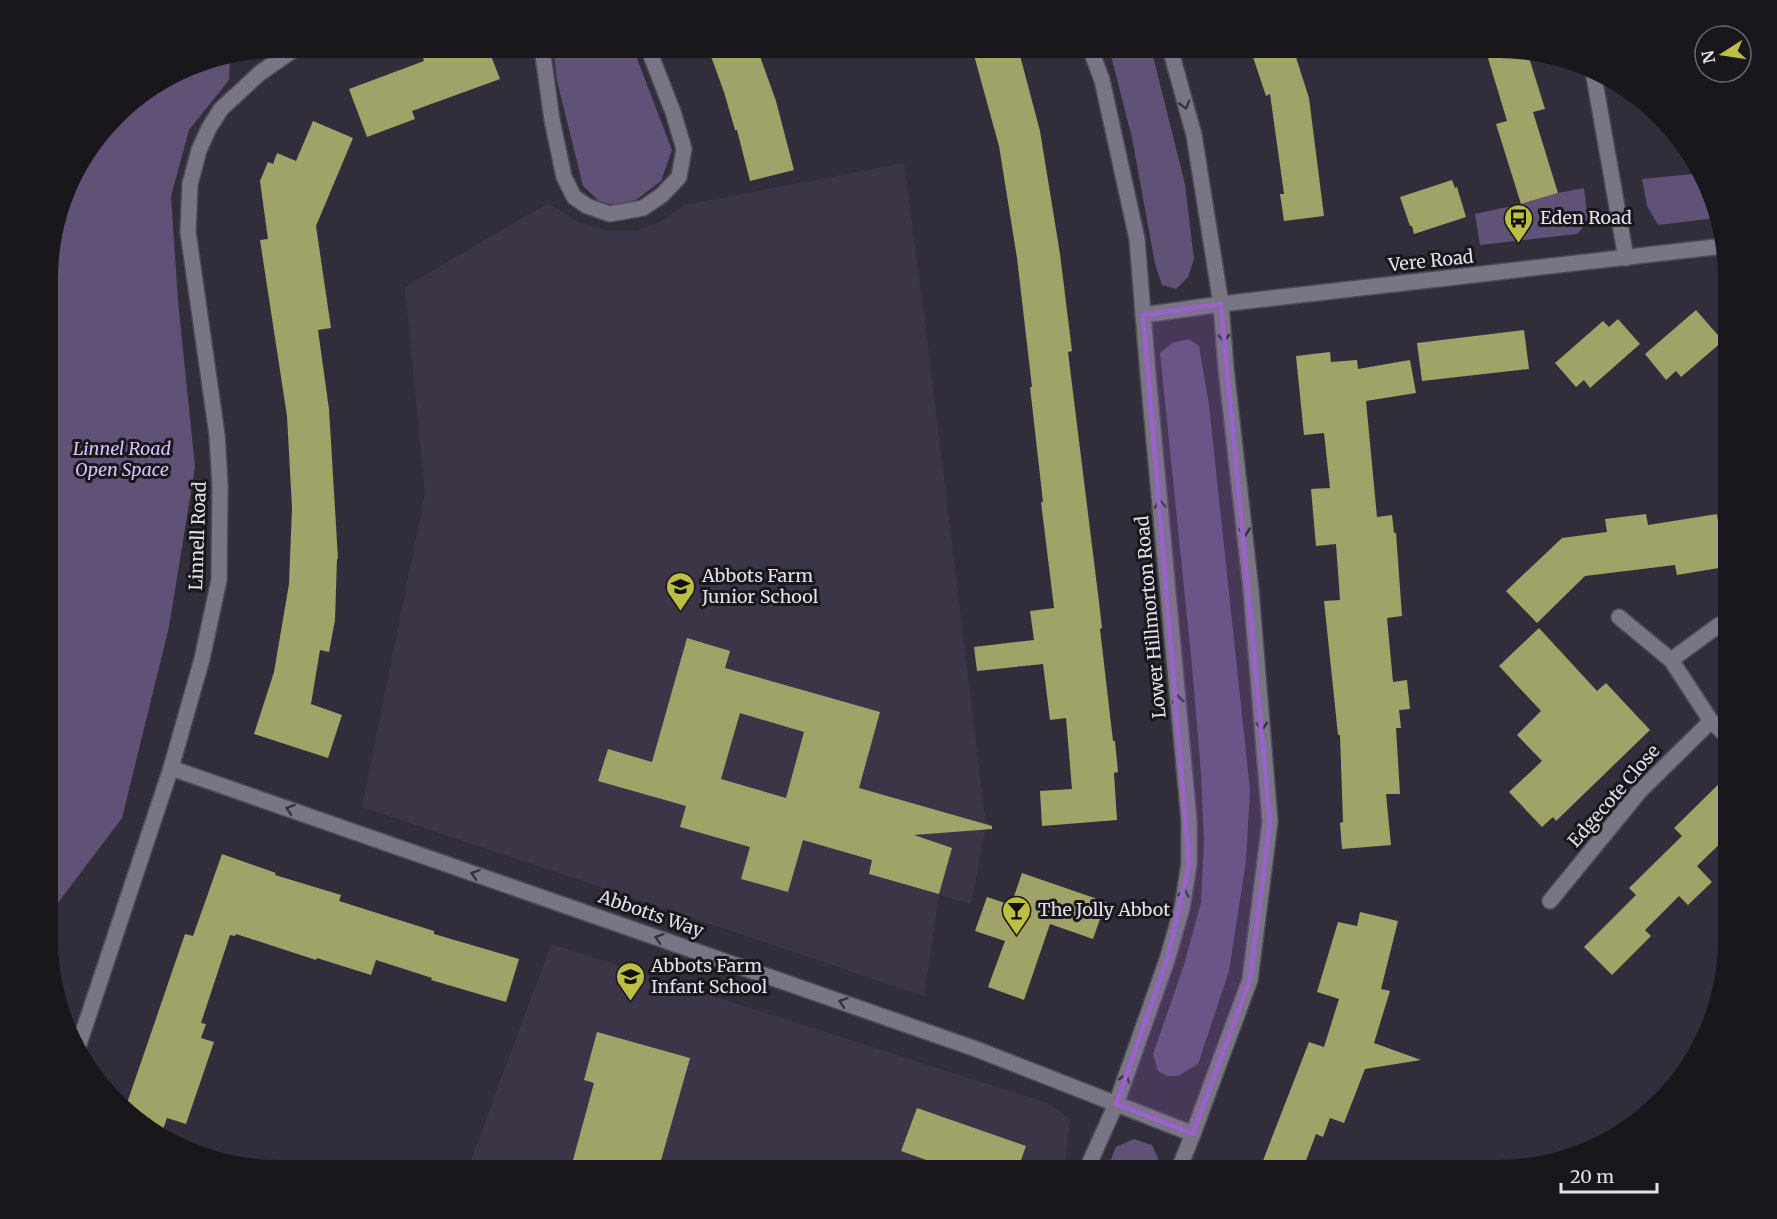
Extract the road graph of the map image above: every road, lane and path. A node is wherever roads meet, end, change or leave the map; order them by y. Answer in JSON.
{"nodes":[{"id":1,"x":282,"y":58,"type":"edge"},
{"id":2,"x":543,"y":58,"type":"edge"},
{"id":3,"x":652,"y":58,"type":"edge"},
{"id":4,"x":1094,"y":58,"type":"edge"},
{"id":5,"x":1173,"y":58,"type":"edge"},
{"id":6,"x":1595,"y":80,"type":"edge"},
{"id":7,"x":1716,"y":247,"type":"edge"},
{"id":8,"x":1626,"y":258,"type":"junction"},
{"id":9,"x":1221,"y":304,"type":"junction"},
{"id":10,"x":1143,"y":315,"type":"junction"},
{"id":11,"x":1619,"y":617,"type":"dead end"},
{"id":12,"x":1718,"y":626,"type":"edge"},
{"id":13,"x":1671,"y":660,"type":"junction"},
{"id":14,"x":1711,"y":721,"type":"junction"},
{"id":15,"x":1718,"y":728,"type":"edge"},
{"id":16,"x":171,"y":768,"type":"junction"},
{"id":17,"x":1550,"y":901,"type":"dead end"},
{"id":18,"x":81,"y":1038,"type":"edge"},
{"id":19,"x":1116,"y":1104,"type":"junction"},
{"id":20,"x":1193,"y":1134,"type":"junction"},
{"id":21,"x":1091,"y":1160,"type":"edge"},
{"id":22,"x":1182,"y":1160,"type":"edge"}],
"edges":[{"from":1,"to":16,"type":"street","name":"Linnell Road"},
{"from":2,"to":3,"type":"street"},
{"from":4,"to":10,"type":"street","name":"Lower Hillmorton Road"},
{"from":5,"to":9,"type":"street","one_way":true},
{"from":6,"to":8,"type":"street"},
{"from":7,"to":8,"type":"street","name":"Vere Road"},
{"from":8,"to":9,"type":"street","name":"Vere Road"},
{"from":9,"to":10,"type":"street","name":"Vere Road"},
{"from":9,"to":20,"type":"street","one_way":true},
{"from":19,"to":10,"type":"street","name":"Lower Hillmorton Road","one_way":true},
{"from":11,"to":13,"type":"street"},
{"from":12,"to":13,"type":"street"},
{"from":13,"to":14,"type":"street"},
{"from":14,"to":15,"type":"street"},
{"from":14,"to":17,"type":"street","name":"Edgecote Close"},
{"from":16,"to":18,"type":"street","name":"Linnell Road"},
{"from":19,"to":16,"type":"street","name":"Abbotts Way","one_way":true},
{"from":19,"to":20,"type":"street","name":"Abbotts Way"},
{"from":19,"to":21,"type":"street","name":"Lower Hillmorton Road"},
{"from":20,"to":22,"type":"street"}]}
